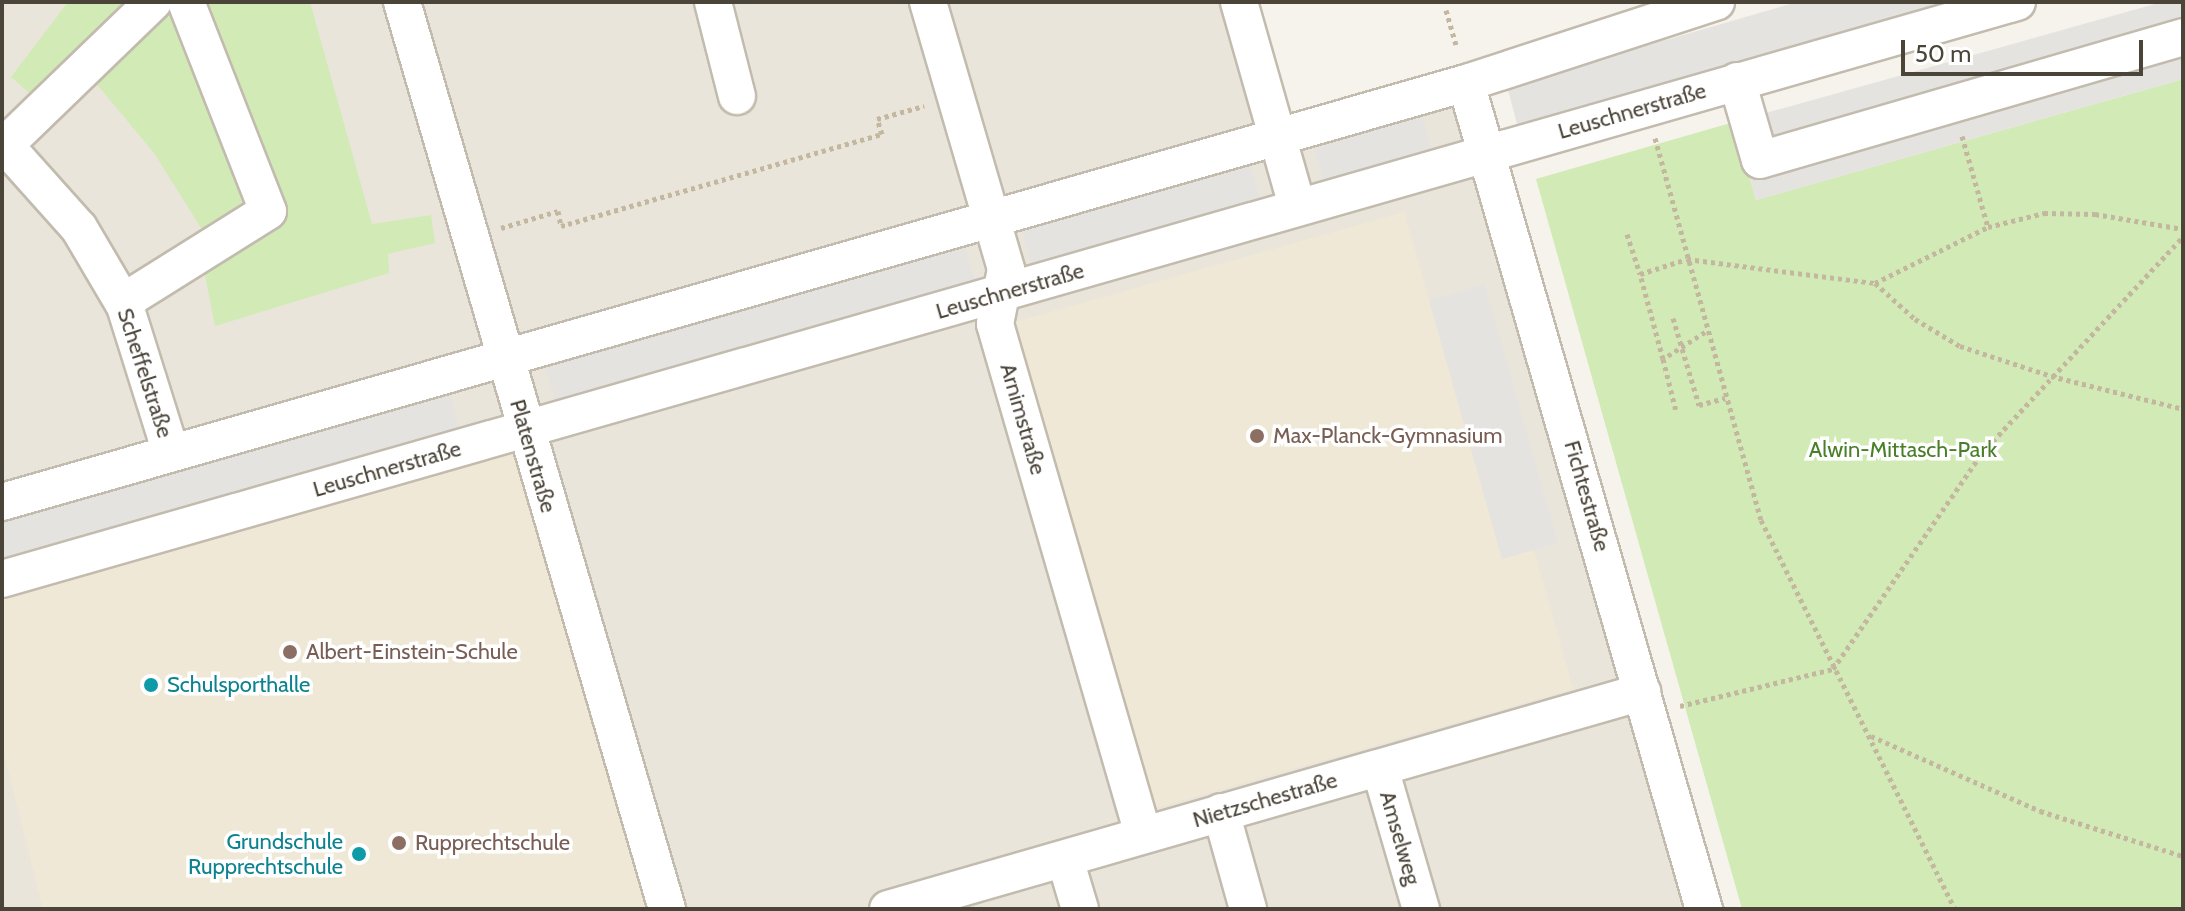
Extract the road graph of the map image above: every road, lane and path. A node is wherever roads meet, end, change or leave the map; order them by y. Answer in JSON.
{"nodes":[{"id":1,"x":153,"y":2,"type":"edge"},
{"id":2,"x":186,"y":2,"type":"edge"},
{"id":3,"x":402,"y":2,"type":"edge"},
{"id":4,"x":713,"y":2,"type":"edge"},
{"id":5,"x":928,"y":2,"type":"edge"},
{"id":6,"x":1239,"y":2,"type":"edge"},
{"id":7,"x":2017,"y":2,"type":"edge"},
{"id":8,"x":1694,"y":5,"type":"edge"},
{"id":9,"x":1446,"y":10,"type":"dead end"},
{"id":10,"x":2183,"y":37,"type":"edge"},
{"id":11,"x":1456,"y":45,"type":"dead end"},
{"id":12,"x":1737,"y":81,"type":"junction"},
{"id":13,"x":1466,"y":83,"type":"junction"},
{"id":14,"x":737,"y":96,"type":"dead end"},
{"id":15,"x":955,"y":97,"type":"junction"},
{"id":16,"x":1953,"y":104,"type":"junction"},
{"id":17,"x":1647,"y":107,"type":"junction"},
{"id":18,"x":1276,"y":136,"type":"junction"},
{"id":19,"x":4,"y":144,"type":"edge"},
{"id":20,"x":1486,"y":152,"type":"junction"},
{"id":21,"x":1297,"y":206,"type":"junction"},
{"id":22,"x":992,"y":219,"type":"junction"},
{"id":23,"x":1988,"y":227,"type":"junction"},
{"id":24,"x":2183,"y":229,"type":"edge"},
{"id":25,"x":1627,"y":234,"type":"dead end"},
{"id":26,"x":468,"y":237,"type":"junction"},
{"id":27,"x":2183,"y":237,"type":"edge"},
{"id":28,"x":1687,"y":259,"type":"junction"},
{"id":29,"x":1640,"y":274,"type":"junction"},
{"id":30,"x":1875,"y":283,"type":"junction"},
{"id":31,"x":1002,"y":294,"type":"junction"},
{"id":32,"x":123,"y":302,"type":"junction"},
{"id":33,"x":1673,"y":318,"type":"dead end"},
{"id":34,"x":1705,"y":332,"type":"junction"},
{"id":35,"x":1682,"y":347,"type":"junction"},
{"id":36,"x":1663,"y":359,"type":"junction"},
{"id":37,"x":505,"y":360,"type":"junction"},
{"id":38,"x":2051,"y":376,"type":"junction"},
{"id":39,"x":1725,"y":398,"type":"junction"},
{"id":40,"x":2183,"y":409,"type":"edge"},
{"id":41,"x":1676,"y":411,"type":"dead end"},
{"id":42,"x":525,"y":429,"type":"junction"},
{"id":43,"x":171,"y":453,"type":"junction"},
{"id":44,"x":2,"y":502,"type":"edge"},
{"id":45,"x":2,"y":579,"type":"edge"},
{"id":46,"x":1833,"y":669,"type":"junction"},
{"id":47,"x":1644,"y":703,"type":"junction"},
{"id":48,"x":1869,"y":736,"type":"junction"},
{"id":49,"x":1380,"y":768,"type":"junction"},
{"id":50,"x":1221,"y":812,"type":"junction"},
{"id":51,"x":1143,"y":834,"type":"junction"},
{"id":52,"x":2183,"y":856,"type":"edge"},
{"id":53,"x":1065,"y":859,"type":"junction"},
{"id":54,"x":667,"y":909,"type":"edge"},
{"id":55,"x":888,"y":909,"type":"edge"},
{"id":56,"x":1080,"y":909,"type":"edge"},
{"id":57,"x":1248,"y":909,"type":"edge"},
{"id":58,"x":1421,"y":909,"type":"edge"},
{"id":59,"x":1704,"y":909,"type":"edge"},
{"id":60,"x":1955,"y":909,"type":"edge"}],
"edges":[{"from":1,"to":19,"type":"street"},
{"from":2,"to":32,"type":"street"},
{"from":3,"to":26,"type":"street","name":"Platenstraße"},
{"from":4,"to":14,"type":"street"},
{"from":5,"to":15,"type":"street","name":"Arnimstraße"},
{"from":6,"to":18,"type":"street"},
{"from":7,"to":12,"type":"street","name":"Leuschnerstraße"},
{"from":8,"to":13,"type":"street"},
{"from":9,"to":11,"type":"path"},
{"from":10,"to":16,"type":"street"},
{"from":12,"to":16,"type":"street"},
{"from":12,"to":17,"type":"street","name":"Leuschnerstraße"},
{"from":13,"to":18,"type":"street"},
{"from":13,"to":20,"type":"street","name":"Fichtestraße"},
{"from":15,"to":22,"type":"street","name":"Arnimstraße"},
{"from":15,"to":26,"type":"path"},
{"from":16,"to":23,"type":"path"},
{"from":17,"to":20,"type":"street","name":"Leuschnerstraße"},
{"from":17,"to":28,"type":"path"},
{"from":18,"to":21,"type":"street"},
{"from":18,"to":22,"type":"street"},
{"from":19,"to":32,"type":"street","name":"Scheffelstraße"},
{"from":20,"to":21,"type":"street","name":"Leuschnerstraße"},
{"from":20,"to":47,"type":"street","name":"Fichtestraße"},
{"from":21,"to":31,"type":"street","name":"Leuschnerstraße"},
{"from":22,"to":31,"type":"street","name":"Arnimstraße"},
{"from":22,"to":37,"type":"street"},
{"from":23,"to":24,"type":"path"},
{"from":23,"to":30,"type":"path"},
{"from":25,"to":29,"type":"path"},
{"from":26,"to":37,"type":"street","name":"Platenstraße"},
{"from":27,"to":38,"type":"path"},
{"from":28,"to":29,"type":"path"},
{"from":28,"to":30,"type":"path"},
{"from":28,"to":34,"type":"path"},
{"from":29,"to":36,"type":"path"},
{"from":30,"to":38,"type":"path"},
{"from":31,"to":42,"type":"street","name":"Leuschnerstraße"},
{"from":31,"to":51,"type":"street","name":"Arnimstraße"},
{"from":32,"to":43,"type":"street","name":"Scheffelstraße"},
{"from":33,"to":35,"type":"path"},
{"from":34,"to":35,"type":"path"},
{"from":34,"to":39,"type":"path"},
{"from":35,"to":36,"type":"path"},
{"from":35,"to":39,"type":"path"},
{"from":36,"to":41,"type":"path"},
{"from":37,"to":42,"type":"street","name":"Platenstraße"},
{"from":37,"to":43,"type":"street"},
{"from":38,"to":40,"type":"path"},
{"from":38,"to":46,"type":"path"},
{"from":39,"to":46,"type":"path"},
{"from":42,"to":45,"type":"street","name":"Leuschnerstraße"},
{"from":42,"to":54,"type":"street","name":"Platenstraße"},
{"from":43,"to":44,"type":"street"},
{"from":46,"to":47,"type":"path"},
{"from":46,"to":48,"type":"path"},
{"from":47,"to":49,"type":"street","name":"Nietzschestraße"},
{"from":47,"to":59,"type":"street","name":"Fichtestraße"},
{"from":48,"to":52,"type":"path"},
{"from":48,"to":60,"type":"path"},
{"from":49,"to":50,"type":"street","name":"Nietzschestraße"},
{"from":49,"to":58,"type":"street","name":"Amselweg"},
{"from":50,"to":51,"type":"street","name":"Nietzschestraße"},
{"from":50,"to":57,"type":"street"},
{"from":51,"to":53,"type":"street","name":"Nietzschestraße"},
{"from":53,"to":55,"type":"street","name":"Nietzschestraße"},
{"from":53,"to":56,"type":"street"}]}
